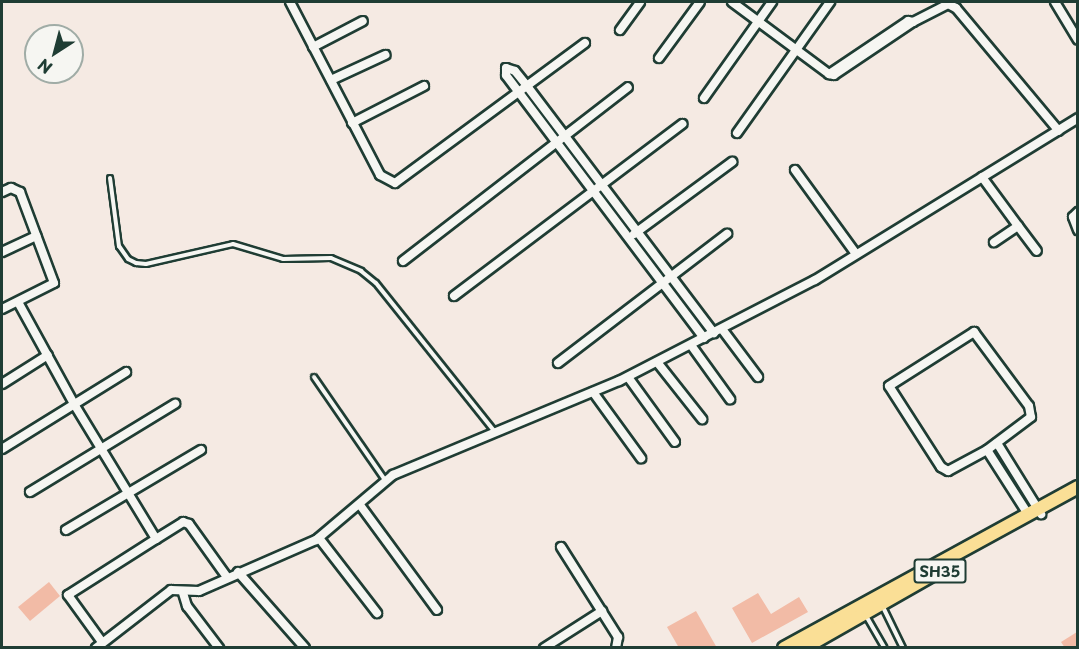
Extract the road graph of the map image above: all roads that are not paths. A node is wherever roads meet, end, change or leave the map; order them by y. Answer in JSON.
{"nodes":[{"id":1,"x":291,"y":2,"type":"edge"},
{"id":2,"x":640,"y":2,"type":"edge"},
{"id":3,"x":700,"y":2,"type":"edge"},
{"id":4,"x":732,"y":2,"type":"edge"},
{"id":5,"x":772,"y":2,"type":"edge"},
{"id":6,"x":830,"y":2,"type":"edge"},
{"id":7,"x":1055,"y":2,"type":"edge"},
{"id":8,"x":363,"y":21,"type":"dead end"},
{"id":9,"x":758,"y":21,"type":"junction"},
{"id":10,"x":620,"y":30,"type":"dead end"},
{"id":11,"x":1077,"y":40,"type":"edge"},
{"id":12,"x":585,"y":43,"type":"dead end"},
{"id":13,"x":313,"y":47,"type":"junction"},
{"id":14,"x":797,"y":50,"type":"junction"},
{"id":15,"x":385,"y":55,"type":"dead end"},
{"id":16,"x":659,"y":58,"type":"dead end"},
{"id":17,"x":331,"y":80,"type":"junction"},
{"id":18,"x":424,"y":86,"type":"dead end"},
{"id":19,"x":527,"y":86,"type":"junction"},
{"id":20,"x":628,"y":87,"type":"dead end"},
{"id":21,"x":519,"y":92,"type":"junction"},
{"id":22,"x":704,"y":98,"type":"dead end"},
{"id":23,"x":1077,"y":118,"type":"edge"},
{"id":24,"x":352,"y":123,"type":"junction"},
{"id":25,"x":682,"y":124,"type":"dead end"},
{"id":26,"x":1059,"y":131,"type":"junction"},
{"id":27,"x":737,"y":133,"type":"dead end"},
{"id":28,"x":565,"y":136,"type":"junction"},
{"id":29,"x":557,"y":142,"type":"junction"},
{"id":30,"x":732,"y":162,"type":"dead end"},
{"id":31,"x":795,"y":170,"type":"dead end"},
{"id":32,"x":982,"y":177,"type":"junction"},
{"id":33,"x":110,"y":178,"type":"dead end"},
{"id":34,"x":602,"y":186,"type":"junction"},
{"id":35,"x":2,"y":192,"type":"edge"},
{"id":36,"x":594,"y":192,"type":"junction"},
{"id":37,"x":1077,"y":212,"type":"edge"},
{"id":38,"x":1018,"y":226,"type":"junction"},
{"id":39,"x":1077,"y":230,"type":"edge"},
{"id":40,"x":637,"y":232,"type":"junction"},
{"id":41,"x":727,"y":234,"type":"dead end"},
{"id":42,"x":37,"y":236,"type":"junction"},
{"id":43,"x":628,"y":238,"type":"junction"},
{"id":44,"x":994,"y":243,"type":"dead end"},
{"id":45,"x":1037,"y":251,"type":"dead end"},
{"id":46,"x":2,"y":252,"type":"edge"},
{"id":47,"x":856,"y":255,"type":"junction"},
{"id":48,"x":403,"y":261,"type":"dead end"},
{"id":49,"x":671,"y":276,"type":"junction"},
{"id":50,"x":662,"y":282,"type":"junction"},
{"id":51,"x":454,"y":296,"type":"dead end"},
{"id":52,"x":18,"y":302,"type":"junction"},
{"id":53,"x":2,"y":309,"type":"edge"},
{"id":54,"x":718,"y":331,"type":"junction"},
{"id":55,"x":705,"y":338,"type":"junction"},
{"id":56,"x":691,"y":345,"type":"junction"},
{"id":57,"x":48,"y":356,"type":"junction"},
{"id":58,"x":657,"y":362,"type":"junction"},
{"id":59,"x":558,"y":363,"type":"dead end"},
{"id":60,"x":126,"y":372,"type":"dead end"},
{"id":61,"x":314,"y":377,"type":"dead end"},
{"id":62,"x":628,"y":377,"type":"junction"},
{"id":63,"x":758,"y":377,"type":"dead end"},
{"id":64,"x":2,"y":384,"type":"edge"},
{"id":65,"x":593,"y":392,"type":"junction"},
{"id":66,"x":730,"y":399,"type":"dead end"},
{"id":67,"x":74,"y":404,"type":"junction"},
{"id":68,"x":175,"y":405,"type":"dead end"},
{"id":69,"x":702,"y":419,"type":"dead end"},
{"id":70,"x":495,"y":432,"type":"junction"},
{"id":71,"x":675,"y":442,"type":"dead end"},
{"id":72,"x":997,"y":443,"type":"junction"},
{"id":73,"x":100,"y":448,"type":"junction"},
{"id":74,"x":2,"y":449,"type":"edge"},
{"id":75,"x":201,"y":450,"type":"dead end"},
{"id":76,"x":987,"y":450,"type":"junction"},
{"id":77,"x":641,"y":458,"type":"dead end"},
{"id":78,"x":1016,"y":473,"type":"junction"},
{"id":79,"x":1006,"y":480,"type":"junction"},
{"id":80,"x":386,"y":482,"type":"junction"},
{"id":81,"x":1077,"y":487,"type":"edge"},
{"id":82,"x":30,"y":492,"type":"dead end"},
{"id":83,"x":128,"y":494,"type":"junction"},
{"id":84,"x":1077,"y":495,"type":"edge"},
{"id":85,"x":360,"y":505,"type":"junction"},
{"id":86,"x":1036,"y":512,"type":"junction"},
{"id":87,"x":66,"y":530,"type":"dead end"},
{"id":88,"x":319,"y":538,"type":"junction"},
{"id":89,"x":156,"y":539,"type":"junction"},
{"id":90,"x":561,"y":547,"type":"dead end"},
{"id":91,"x":238,"y":572,"type":"junction"},
{"id":92,"x":227,"y":577,"type":"junction"},
{"id":93,"x":183,"y":593,"type":"junction"},
{"id":94,"x":879,"y":600,"type":"junction"},
{"id":95,"x":437,"y":610,"type":"dead end"},
{"id":96,"x":863,"y":610,"type":"junction"},
{"id":97,"x":602,"y":611,"type":"junction"},
{"id":98,"x":377,"y":613,"type":"dead end"},
{"id":99,"x":99,"y":645,"type":"edge"},
{"id":100,"x":219,"y":648,"type":"edge"},
{"id":101,"x":305,"y":648,"type":"edge"},
{"id":102,"x":544,"y":648,"type":"edge"},
{"id":103,"x":616,"y":648,"type":"edge"},
{"id":104,"x":784,"y":648,"type":"edge"},
{"id":105,"x":804,"y":648,"type":"edge"},
{"id":106,"x":885,"y":648,"type":"edge"},
{"id":107,"x":903,"y":648,"type":"edge"}],
"edges":[{"from":1,"to":13,"type":"street"},
{"from":2,"to":10,"type":"street"},
{"from":3,"to":16,"type":"street"},
{"from":4,"to":9,"type":"street"},
{"from":5,"to":9,"type":"street"},
{"from":6,"to":14,"type":"street"},
{"from":7,"to":11,"type":"street"},
{"from":8,"to":13,"type":"street"},
{"from":9,"to":14,"type":"street"},
{"from":9,"to":22,"type":"street"},
{"from":12,"to":19,"type":"street"},
{"from":13,"to":17,"type":"street"},
{"from":14,"to":26,"type":"street"},
{"from":14,"to":27,"type":"street"},
{"from":15,"to":17,"type":"street"},
{"from":17,"to":24,"type":"street"},
{"from":18,"to":24,"type":"street"},
{"from":19,"to":21,"type":"street"},
{"from":19,"to":21,"type":"street"},
{"from":19,"to":28,"type":"street"},
{"from":20,"to":28,"type":"street"},
{"from":21,"to":24,"type":"street"},
{"from":21,"to":29,"type":"street"},
{"from":23,"to":26,"type":"street"},
{"from":25,"to":34,"type":"street"},
{"from":26,"to":32,"type":"street"},
{"from":28,"to":29,"type":"street"},
{"from":28,"to":34,"type":"street"},
{"from":29,"to":36,"type":"street"},
{"from":29,"to":48,"type":"street"},
{"from":30,"to":40,"type":"street"},
{"from":31,"to":47,"type":"street"},
{"from":32,"to":38,"type":"street"},
{"from":32,"to":47,"type":"street"},
{"from":33,"to":70,"type":"lane"},
{"from":34,"to":36,"type":"street"},
{"from":34,"to":40,"type":"street"},
{"from":35,"to":42,"type":"street"},
{"from":36,"to":43,"type":"street"},
{"from":36,"to":51,"type":"street"},
{"from":37,"to":39,"type":"street"},
{"from":38,"to":44,"type":"street"},
{"from":38,"to":45,"type":"street"},
{"from":40,"to":43,"type":"street"},
{"from":40,"to":49,"type":"street"},
{"from":41,"to":49,"type":"street"},
{"from":42,"to":46,"type":"street"},
{"from":42,"to":52,"type":"street"},
{"from":43,"to":50,"type":"street"},
{"from":47,"to":54,"type":"street"},
{"from":49,"to":50,"type":"street"},
{"from":49,"to":54,"type":"street"},
{"from":50,"to":55,"type":"street"},
{"from":50,"to":59,"type":"street"},
{"from":52,"to":53,"type":"street"},
{"from":52,"to":57,"type":"street"},
{"from":54,"to":55,"type":"street"},
{"from":54,"to":63,"type":"street"},
{"from":55,"to":56,"type":"street"},
{"from":56,"to":58,"type":"street"},
{"from":56,"to":66,"type":"street"},
{"from":57,"to":64,"type":"street"},
{"from":57,"to":67,"type":"street"},
{"from":58,"to":62,"type":"street"},
{"from":58,"to":69,"type":"street"},
{"from":60,"to":67,"type":"street"},
{"from":61,"to":80,"type":"lane"},
{"from":62,"to":65,"type":"street"},
{"from":62,"to":71,"type":"street"},
{"from":65,"to":70,"type":"street"},
{"from":65,"to":77,"type":"street"},
{"from":67,"to":73,"type":"street"},
{"from":67,"to":74,"type":"street"},
{"from":68,"to":73,"type":"street"},
{"from":70,"to":80,"type":"street"},
{"from":72,"to":76,"type":"street"},
{"from":72,"to":76,"type":"street"},
{"from":72,"to":78,"type":"street"},
{"from":73,"to":82,"type":"street"},
{"from":73,"to":83,"type":"street"},
{"from":75,"to":83,"type":"street"},
{"from":76,"to":79,"type":"street"},
{"from":78,"to":79,"type":"street"},
{"from":78,"to":86,"type":"street"},
{"from":79,"to":86,"type":"street"},
{"from":80,"to":85,"type":"street"},
{"from":81,"to":86,"type":"main road"},
{"from":83,"to":87,"type":"street"},
{"from":83,"to":89,"type":"street"},
{"from":84,"to":86,"type":"main road","number":"SH35"},
{"from":85,"to":88,"type":"street"},
{"from":85,"to":95,"type":"street"},
{"from":86,"to":94,"type":"main road","number":"SH35"},
{"from":88,"to":91,"type":"street"},
{"from":88,"to":98,"type":"street"},
{"from":89,"to":92,"type":"street"},
{"from":89,"to":99,"type":"street"},
{"from":90,"to":97,"type":"street"},
{"from":91,"to":92,"type":"street"},
{"from":91,"to":101,"type":"street"},
{"from":92,"to":93,"type":"street"},
{"from":93,"to":99,"type":"street"},
{"from":93,"to":100,"type":"street"},
{"from":94,"to":96,"type":"main road","number":"SH35"},
{"from":94,"to":107,"type":"lane"},
{"from":96,"to":104,"type":"main road"},
{"from":96,"to":105,"type":"main road","number":"SH35"},
{"from":96,"to":106,"type":"lane"},
{"from":97,"to":102,"type":"street"},
{"from":97,"to":103,"type":"street"}]}
